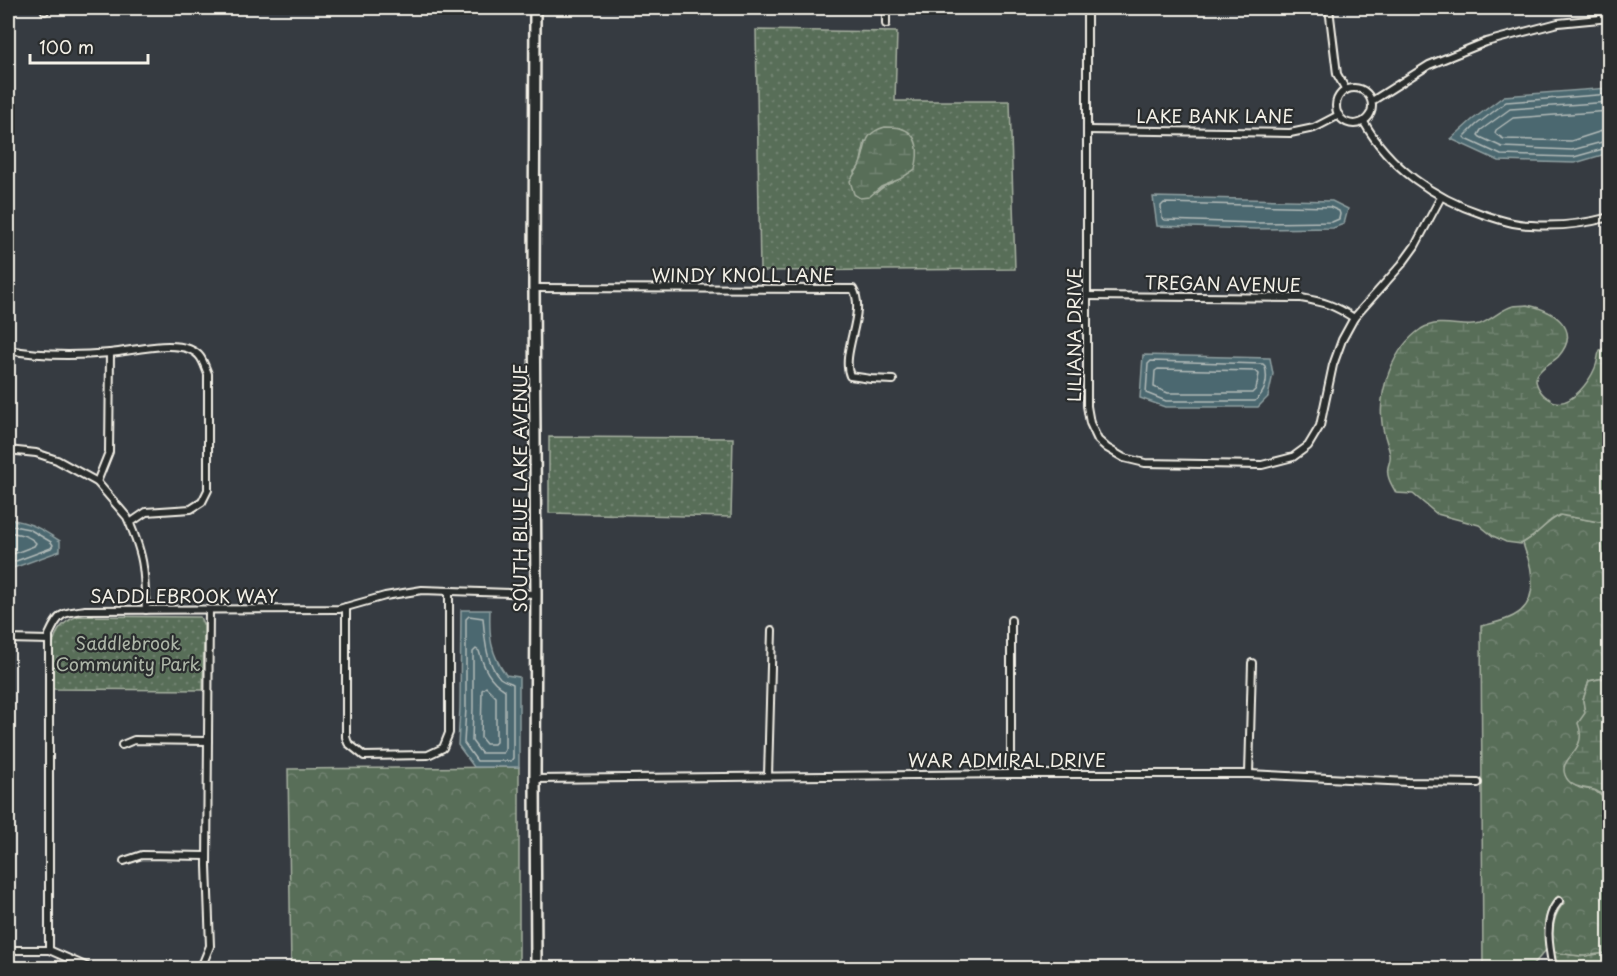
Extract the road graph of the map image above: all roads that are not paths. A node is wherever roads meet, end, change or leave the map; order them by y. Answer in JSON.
{"nodes":[{"id":1,"x":535,"y":8,"type":"edge"},
{"id":2,"x":886,"y":8,"type":"edge"},
{"id":3,"x":1087,"y":8,"type":"edge"},
{"id":4,"x":1329,"y":8,"type":"edge"},
{"id":5,"x":1610,"y":18,"type":"edge"},
{"id":6,"x":886,"y":24,"type":"dead end"},
{"id":7,"x":1346,"y":90,"type":"junction"},
{"id":8,"x":1372,"y":100,"type":"junction"},
{"id":9,"x":1339,"y":115,"type":"junction"},
{"id":10,"x":1364,"y":122,"type":"junction"},
{"id":11,"x":1088,"y":130,"type":"junction"},
{"id":12,"x":1442,"y":197,"type":"junction"},
{"id":13,"x":1610,"y":217,"type":"edge"},
{"id":14,"x":534,"y":288,"type":"junction"},
{"id":15,"x":1087,"y":296,"type":"junction"},
{"id":16,"x":1354,"y":318,"type":"junction"},
{"id":17,"x":8,"y":350,"type":"edge"},
{"id":18,"x":110,"y":353,"type":"junction"},
{"id":19,"x":893,"y":380,"type":"dead end"},
{"id":20,"x":8,"y":450,"type":"edge"},
{"id":21,"x":97,"y":482,"type":"junction"},
{"id":22,"x":130,"y":523,"type":"junction"},
{"id":23,"x":449,"y":591,"type":"junction"},
{"id":24,"x":536,"y":594,"type":"junction"},
{"id":25,"x":346,"y":607,"type":"junction"},
{"id":26,"x":209,"y":609,"type":"junction"},
{"id":27,"x":146,"y":610,"type":"junction"},
{"id":28,"x":1011,"y":620,"type":"dead end"},
{"id":29,"x":772,"y":630,"type":"dead end"},
{"id":30,"x":8,"y":639,"type":"edge"},
{"id":31,"x":49,"y":640,"type":"junction"},
{"id":32,"x":1252,"y":663,"type":"dead end"},
{"id":33,"x":208,"y":741,"type":"junction"},
{"id":34,"x":122,"y":745,"type":"dead end"},
{"id":35,"x":1011,"y":774,"type":"junction"},
{"id":36,"x":1249,"y":774,"type":"junction"},
{"id":37,"x":768,"y":776,"type":"junction"},
{"id":38,"x":535,"y":779,"type":"junction"},
{"id":39,"x":1478,"y":783,"type":"dead end"},
{"id":40,"x":207,"y":856,"type":"junction"},
{"id":41,"x":124,"y":861,"type":"dead end"},
{"id":42,"x":1559,"y":901,"type":"dead end"},
{"id":43,"x":8,"y":950,"type":"edge"},
{"id":44,"x":49,"y":950,"type":"junction"},
{"id":45,"x":90,"y":969,"type":"edge"},
{"id":46,"x":195,"y":969,"type":"edge"},
{"id":47,"x":536,"y":969,"type":"edge"},
{"id":48,"x":1553,"y":969,"type":"edge"}],
"edges":[{"from":1,"to":14,"type":"main road","name":"SOUTH BLUE LAKE AVENUE"},
{"from":2,"to":6,"type":"street"},
{"from":3,"to":11,"type":"street","name":"LILIANA DRIVE"},
{"from":4,"to":7,"type":"street"},
{"from":5,"to":8,"type":"street"},
{"from":7,"to":8,"type":"street"},
{"from":7,"to":9,"type":"street"},
{"from":8,"to":10,"type":"street"},
{"from":9,"to":10,"type":"street"},
{"from":9,"to":11,"type":"street","name":"LAKE BANK LANE"},
{"from":10,"to":12,"type":"street"},
{"from":11,"to":15,"type":"street","name":"LILIANA DRIVE"},
{"from":12,"to":13,"type":"street"},
{"from":12,"to":16,"type":"street","name":"LILIANA DRIVE"},
{"from":14,"to":19,"type":"street","name":"WINDY KNOLL LANE"},
{"from":14,"to":24,"type":"main road","name":"SOUTH BLUE LAKE AVENUE"},
{"from":15,"to":16,"type":"street","name":"TREGAN AVENUE"},
{"from":15,"to":16,"type":"street","name":"LILIANA DRIVE"},
{"from":17,"to":18,"type":"street"},
{"from":18,"to":21,"type":"street"},
{"from":18,"to":22,"type":"street"},
{"from":20,"to":21,"type":"street"},
{"from":21,"to":22,"type":"street"},
{"from":22,"to":27,"type":"street"},
{"from":23,"to":24,"type":"street","name":"SADDLEBROOK WAY"},
{"from":23,"to":25,"type":"street","name":"SADDLEBROOK WAY"},
{"from":23,"to":25,"type":"street"},
{"from":24,"to":38,"type":"main road","name":"SOUTH BLUE LAKE AVENUE"},
{"from":25,"to":26,"type":"street","name":"SADDLEBROOK WAY"},
{"from":26,"to":27,"type":"street","name":"SADDLEBROOK WAY"},
{"from":26,"to":33,"type":"street"},
{"from":27,"to":31,"type":"street","name":"SADDLEBROOK WAY"},
{"from":28,"to":35,"type":"street"},
{"from":29,"to":37,"type":"street"},
{"from":30,"to":31,"type":"street"},
{"from":31,"to":44,"type":"street","name":"SADDLEBROOK WAY"},
{"from":32,"to":36,"type":"street"},
{"from":33,"to":34,"type":"street"},
{"from":33,"to":40,"type":"street"},
{"from":35,"to":36,"type":"street","name":"WAR ADMIRAL DRIVE"},
{"from":35,"to":37,"type":"street","name":"WAR ADMIRAL DRIVE"},
{"from":36,"to":39,"type":"street","name":"WAR ADMIRAL DRIVE"},
{"from":37,"to":38,"type":"street","name":"WAR ADMIRAL DRIVE"},
{"from":38,"to":47,"type":"main road","name":"SOUTH BLUE LAKE AVENUE"},
{"from":40,"to":41,"type":"street"},
{"from":40,"to":46,"type":"street"},
{"from":42,"to":48,"type":"street"},
{"from":43,"to":44,"type":"street"},
{"from":44,"to":45,"type":"street"}]}
